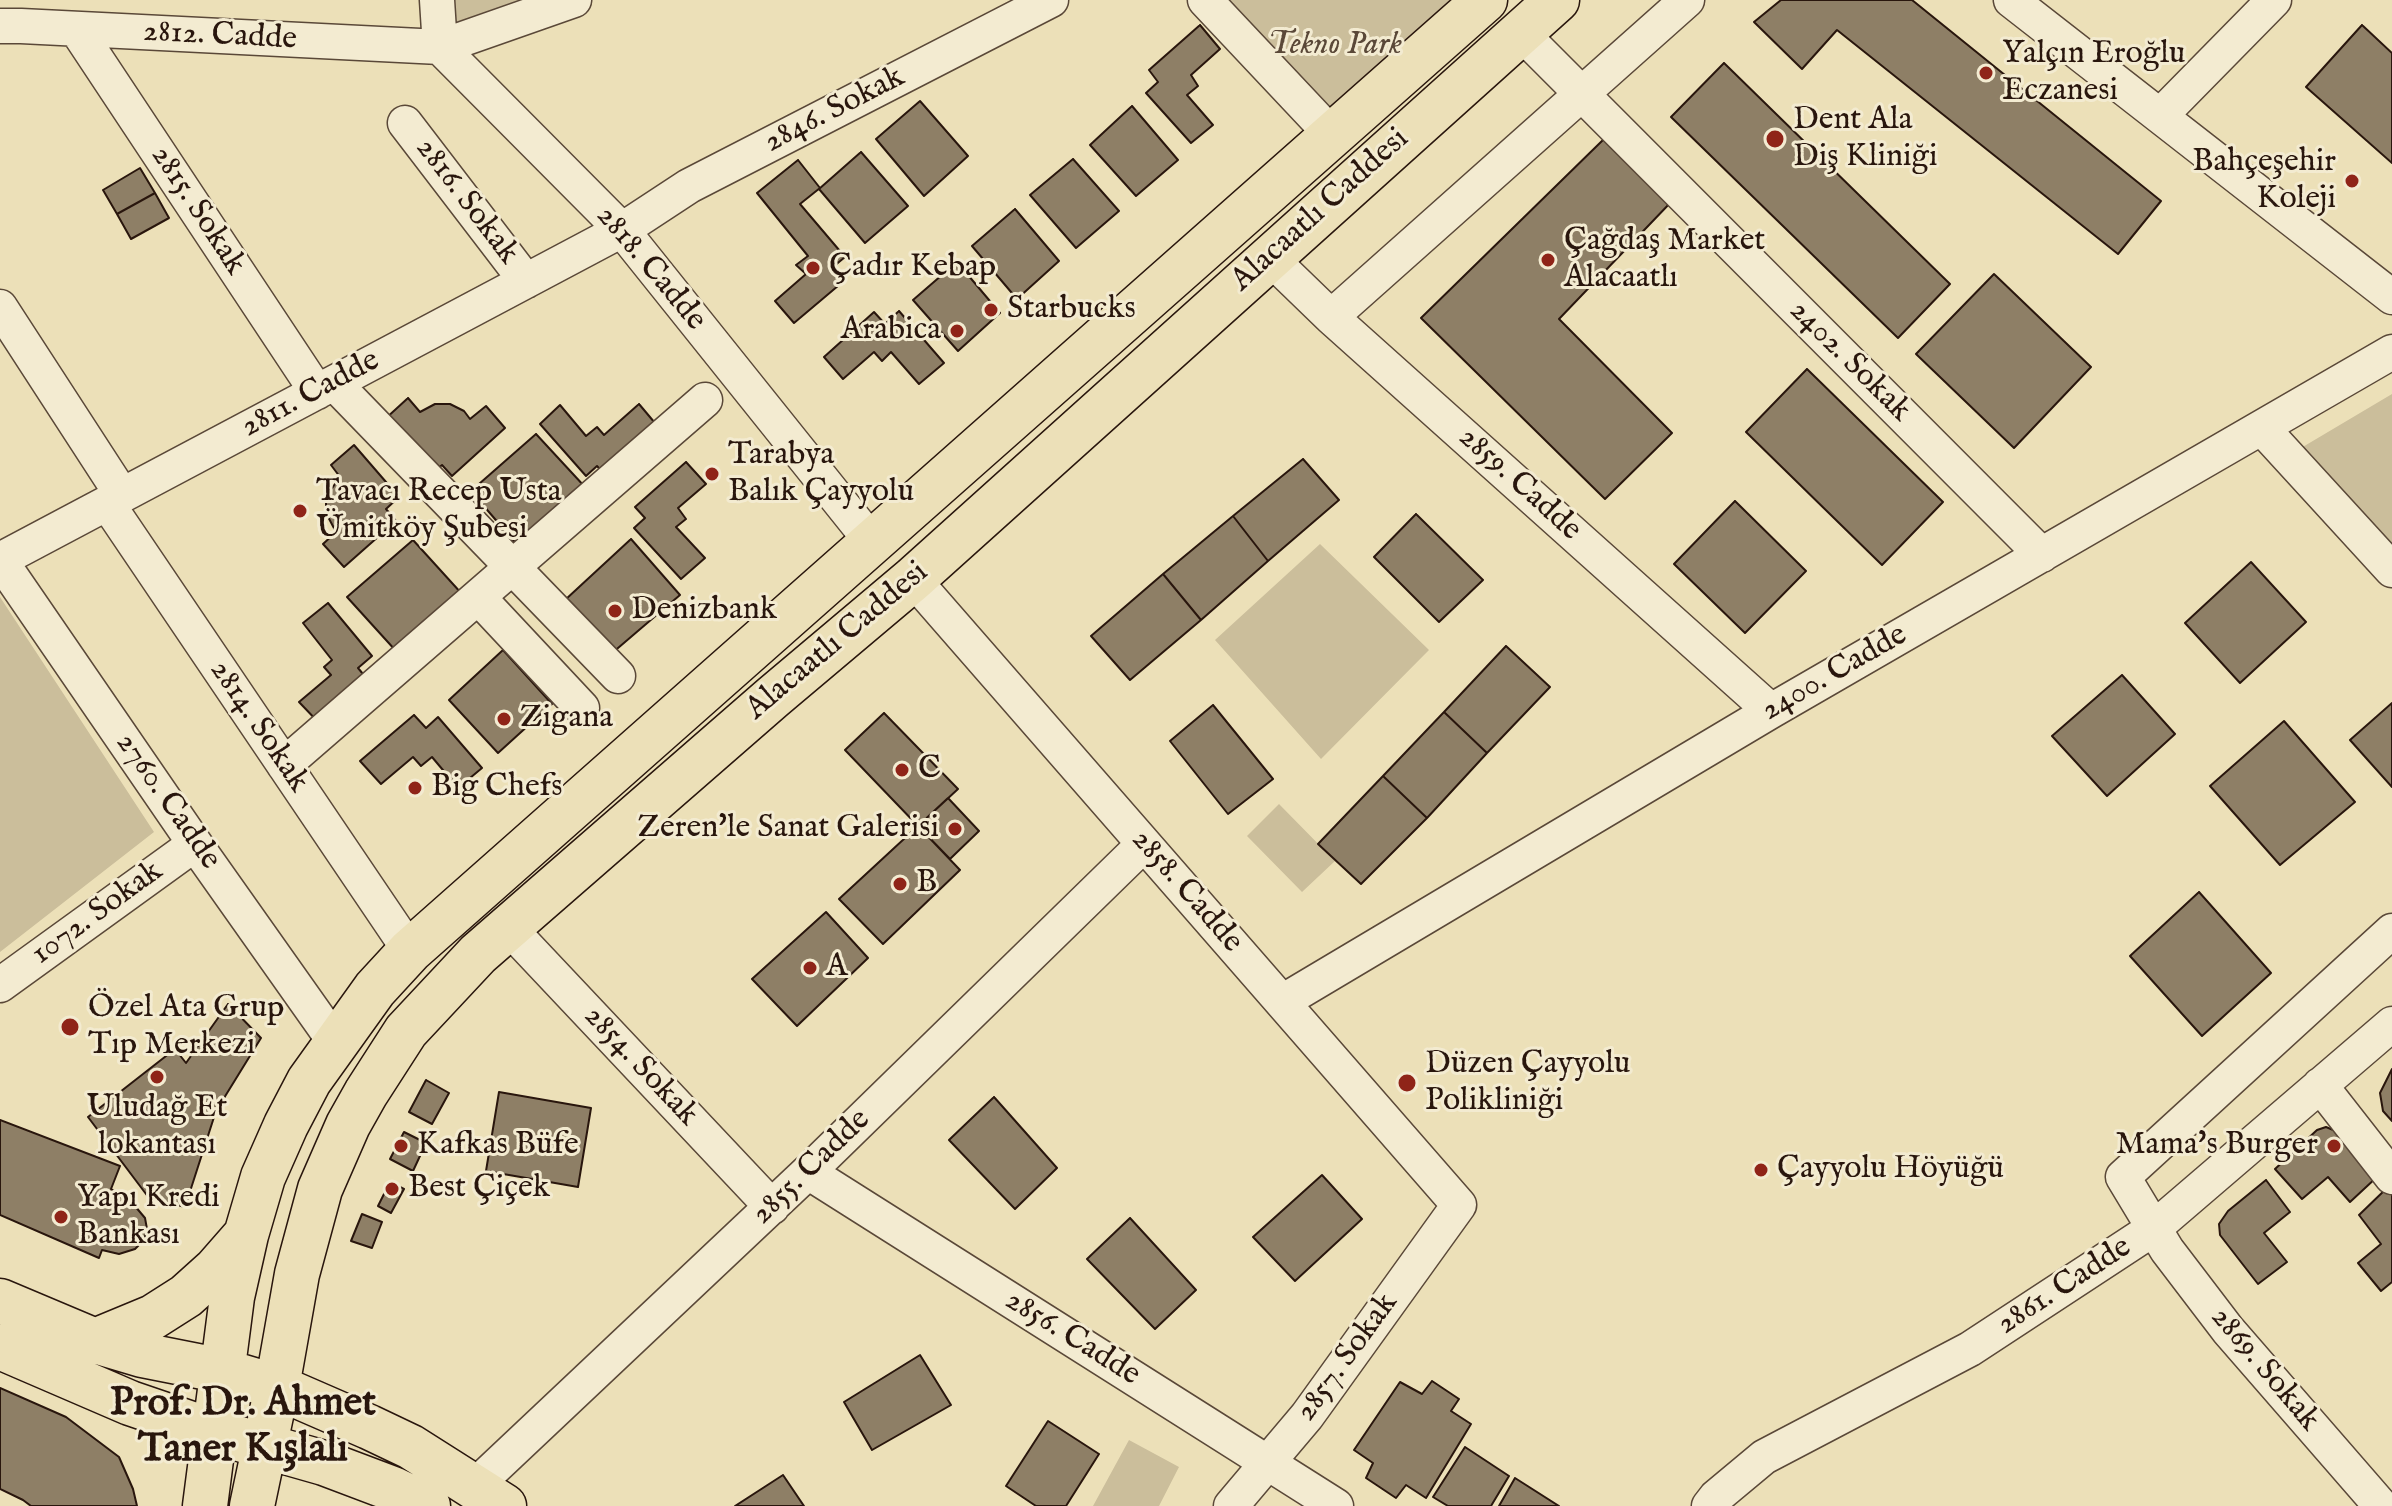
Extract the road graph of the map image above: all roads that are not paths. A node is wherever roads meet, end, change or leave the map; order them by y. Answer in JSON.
{"nodes":[{"id":1,"x":437,"y":0,"type":"edge"},
{"id":2,"x":574,"y":0,"type":"edge"},
{"id":3,"x":1051,"y":0,"type":"edge"},
{"id":4,"x":1205,"y":0,"type":"edge"},
{"id":5,"x":1485,"y":0,"type":"edge"},
{"id":6,"x":1557,"y":0,"type":"edge"},
{"id":7,"x":1687,"y":0,"type":"edge"},
{"id":8,"x":2011,"y":0,"type":"edge"},
{"id":9,"x":2274,"y":0,"type":"edge"},
{"id":10,"x":1007,"y":9,"type":"edge"},
{"id":11,"x":15,"y":17,"type":"edge"},
{"id":12,"x":77,"y":30,"type":"junction"},
{"id":13,"x":1521,"y":33,"type":"junction"},
{"id":14,"x":440,"y":47,"type":"junction"},
{"id":15,"x":1581,"y":93,"type":"junction"},
{"id":16,"x":2160,"y":116,"type":"junction"},
{"id":17,"x":405,"y":123,"type":"dead end"},
{"id":18,"x":1333,"y":136,"type":"junction"},
{"id":19,"x":622,"y":230,"type":"junction"},
{"id":20,"x":1269,"y":257,"type":"junction"},
{"id":21,"x":526,"y":281,"type":"junction"},
{"id":22,"x":2392,"y":297,"type":"edge"},
{"id":23,"x":0,"y":307,"type":"edge"},
{"id":24,"x":1331,"y":317,"type":"junction"},
{"id":25,"x":2392,"y":352,"type":"edge"},
{"id":26,"x":325,"y":388,"type":"junction"},
{"id":27,"x":705,"y":400,"type":"dead end"},
{"id":28,"x":2262,"y":428,"type":"junction"},
{"id":29,"x":115,"y":499,"type":"junction"},
{"id":30,"x":872,"y":542,"type":"junction"},
{"id":31,"x":2042,"y":555,"type":"junction"},
{"id":32,"x":0,"y":560,"type":"edge"},
{"id":33,"x":513,"y":567,"type":"junction"},
{"id":34,"x":2392,"y":570,"type":"edge"},
{"id":35,"x":913,"y":579,"type":"junction"},
{"id":36,"x":478,"y":597,"type":"junction"},
{"id":37,"x":545,"y":600,"type":"junction"},
{"id":38,"x":510,"y":632,"type":"junction"},
{"id":39,"x":618,"y":676,"type":"dead end"},
{"id":40,"x":582,"y":708,"type":"dead end"},
{"id":41,"x":1771,"y":711,"type":"junction"},
{"id":42,"x":284,"y":765,"type":"junction"},
{"id":43,"x":195,"y":844,"type":"junction"},
{"id":44,"x":1144,"y":844,"type":"junction"},
{"id":45,"x":508,"y":927,"type":"junction"},
{"id":46,"x":2392,"y":931,"type":"edge"},
{"id":47,"x":410,"y":951,"type":"junction"},
{"id":48,"x":0,"y":985,"type":"edge"},
{"id":49,"x":1282,"y":1002,"type":"junction"},
{"id":50,"x":2392,"y":1024,"type":"edge"},
{"id":51,"x":335,"y":1042,"type":"junction"},
{"id":52,"x":2320,"y":1085,"type":"junction"},
{"id":53,"x":808,"y":1172,"type":"junction"},
{"id":54,"x":2392,"y":1177,"type":"edge"},
{"id":55,"x":1459,"y":1205,"type":"joint"},
{"id":56,"x":772,"y":1207,"type":"junction"},
{"id":57,"x":2153,"y":1229,"type":"junction"},
{"id":58,"x":246,"y":1235,"type":"junction"},
{"id":59,"x":0,"y":1301,"type":"edge"},
{"id":60,"x":95,"y":1341,"type":"junction"},
{"id":61,"x":0,"y":1347,"type":"edge"},
{"id":62,"x":223,"y":1371,"type":"junction"},
{"id":63,"x":277,"y":1387,"type":"junction"},
{"id":64,"x":215,"y":1432,"type":"junction"},
{"id":65,"x":265,"y":1446,"type":"junction"},
{"id":66,"x":1267,"y":1463,"type":"junction"},
{"id":67,"x":490,"y":1496,"type":"edge"},
{"id":68,"x":205,"y":1506,"type":"edge"},
{"id":69,"x":252,"y":1506,"type":"edge"},
{"id":70,"x":428,"y":1506,"type":"edge"},
{"id":71,"x":1231,"y":1506,"type":"edge"},
{"id":72,"x":1336,"y":1506,"type":"edge"},
{"id":73,"x":1709,"y":1506,"type":"edge"},
{"id":74,"x":2381,"y":1506,"type":"edge"}],
"edges":[{"from":1,"to":14,"type":"street"},
{"from":2,"to":14,"type":"street"},
{"from":3,"to":10,"type":"street","name":"2846. Sokak"},
{"from":4,"to":18,"type":"street"},
{"from":5,"to":18,"type":"main road","name":"Alacaatlı Caddesi"},
{"from":6,"to":13,"type":"main road","name":"Alacaatlı Caddesi"},
{"from":7,"to":15,"type":"street"},
{"from":8,"to":16,"type":"street"},
{"from":9,"to":16,"type":"street"},
{"from":10,"to":19,"type":"street","name":"2846. Sokak"},
{"from":11,"to":12,"type":"street","name":"2812. Cadde"},
{"from":12,"to":14,"type":"street","name":"2812. Cadde"},
{"from":12,"to":26,"type":"street","name":"2815. Sokak"},
{"from":13,"to":15,"type":"street","name":"2402. Sokak"},
{"from":13,"to":20,"type":"main road","name":"Alacaatlı Caddesi"},
{"from":14,"to":19,"type":"street","name":"2818. Cadde"},
{"from":15,"to":24,"type":"street"},
{"from":15,"to":31,"type":"street","name":"2402. Sokak"},
{"from":16,"to":22,"type":"street"},
{"from":17,"to":21,"type":"street","name":"2816. Sokak"},
{"from":18,"to":30,"type":"main road","name":"Alacaatlı Caddesi"},
{"from":19,"to":21,"type":"street","name":"2811. Cadde"},
{"from":19,"to":30,"type":"street","name":"2818. Cadde"},
{"from":20,"to":24,"type":"street","name":"2859. Cadde"},
{"from":20,"to":35,"type":"main road","name":"Alacaatlı Caddesi"},
{"from":21,"to":26,"type":"street","name":"2811. Cadde"},
{"from":23,"to":29,"type":"street","name":"2814. Sokak"},
{"from":24,"to":41,"type":"street","name":"2859. Cadde"},
{"from":25,"to":28,"type":"street","name":"2400. Cadde"},
{"from":26,"to":29,"type":"street","name":"2811. Cadde"},
{"from":26,"to":33,"type":"street","name":"2815. Sokak"},
{"from":27,"to":33,"type":"street"},
{"from":28,"to":31,"type":"street","name":"2400. Cadde"},
{"from":28,"to":34,"type":"street"},
{"from":29,"to":32,"type":"street","name":"2811. Cadde"},
{"from":29,"to":42,"type":"street","name":"2814. Sokak"},
{"from":30,"to":47,"type":"main road","name":"Alacaatlı Caddesi"},
{"from":31,"to":41,"type":"street","name":"2400. Cadde"},
{"from":32,"to":43,"type":"street","name":"2760. Cadde"},
{"from":33,"to":36,"type":"street"},
{"from":33,"to":37,"type":"street","name":"2815. Sokak"},
{"from":35,"to":44,"type":"street","name":"2858. Cadde"},
{"from":35,"to":45,"type":"main road","name":"Alacaatlı Caddesi"},
{"from":36,"to":38,"type":"street"},
{"from":36,"to":42,"type":"street"},
{"from":37,"to":38,"type":"street"},
{"from":37,"to":39,"type":"street","name":"2815. Sokak"},
{"from":38,"to":40,"type":"street"},
{"from":41,"to":49,"type":"street","name":"2400. Cadde"},
{"from":42,"to":47,"type":"street","name":"2814. Sokak"},
{"from":43,"to":48,"type":"street","name":"1072. Sokak"},
{"from":43,"to":51,"type":"street","name":"2760. Cadde"},
{"from":44,"to":49,"type":"street","name":"2858. Cadde"},
{"from":44,"to":53,"type":"street","name":"2855. Cadde"},
{"from":45,"to":56,"type":"street","name":"2854. Sokak"},
{"from":45,"to":63,"type":"main road","name":"Alacaatlı Caddesi"},
{"from":46,"to":57,"type":"street","name":"2869. Sokak"},
{"from":47,"to":51,"type":"main road","name":"Alacaatlı Caddesi"},
{"from":49,"to":55,"type":"street","name":"2858. Cadde"},
{"from":50,"to":52,"type":"street","name":"2861. Cadde"},
{"from":51,"to":58,"type":"main road","name":"Alacaatlı Caddesi"},
{"from":52,"to":54,"type":"street"},
{"from":52,"to":57,"type":"street","name":"2861. Cadde"},
{"from":53,"to":56,"type":"street","name":"2855. Cadde"},
{"from":53,"to":66,"type":"street","name":"2856. Cadde"},
{"from":55,"to":66,"type":"street","name":"2857. Sokak"},
{"from":56,"to":67,"type":"street","name":"2855. Cadde"},
{"from":57,"to":73,"type":"street","name":"2861. Cadde"},
{"from":57,"to":74,"type":"street","name":"2869. Sokak"},
{"from":58,"to":60,"type":"main road"},
{"from":58,"to":62,"type":"main road","name":"Alacaatlı Caddesi"},
{"from":59,"to":60,"type":"main road"},
{"from":60,"to":62,"type":"main road"},
{"from":61,"to":64,"type":"main road"},
{"from":62,"to":63,"type":"main road"},
{"from":62,"to":64,"type":"main road","name":"Alacaatlı Caddesi"},
{"from":63,"to":65,"type":"main road","name":"Alacaatlı Caddesi"},
{"from":63,"to":67,"type":"main road"},
{"from":64,"to":65,"type":"main road"},
{"from":64,"to":68,"type":"main road","name":"Alacaatlı Caddesi"},
{"from":65,"to":69,"type":"main road","name":"Alacaatlı Caddesi"},
{"from":65,"to":70,"type":"main road"},
{"from":66,"to":71,"type":"street","name":"2857. Sokak"},
{"from":66,"to":72,"type":"street","name":"2856. Cadde"}]}
